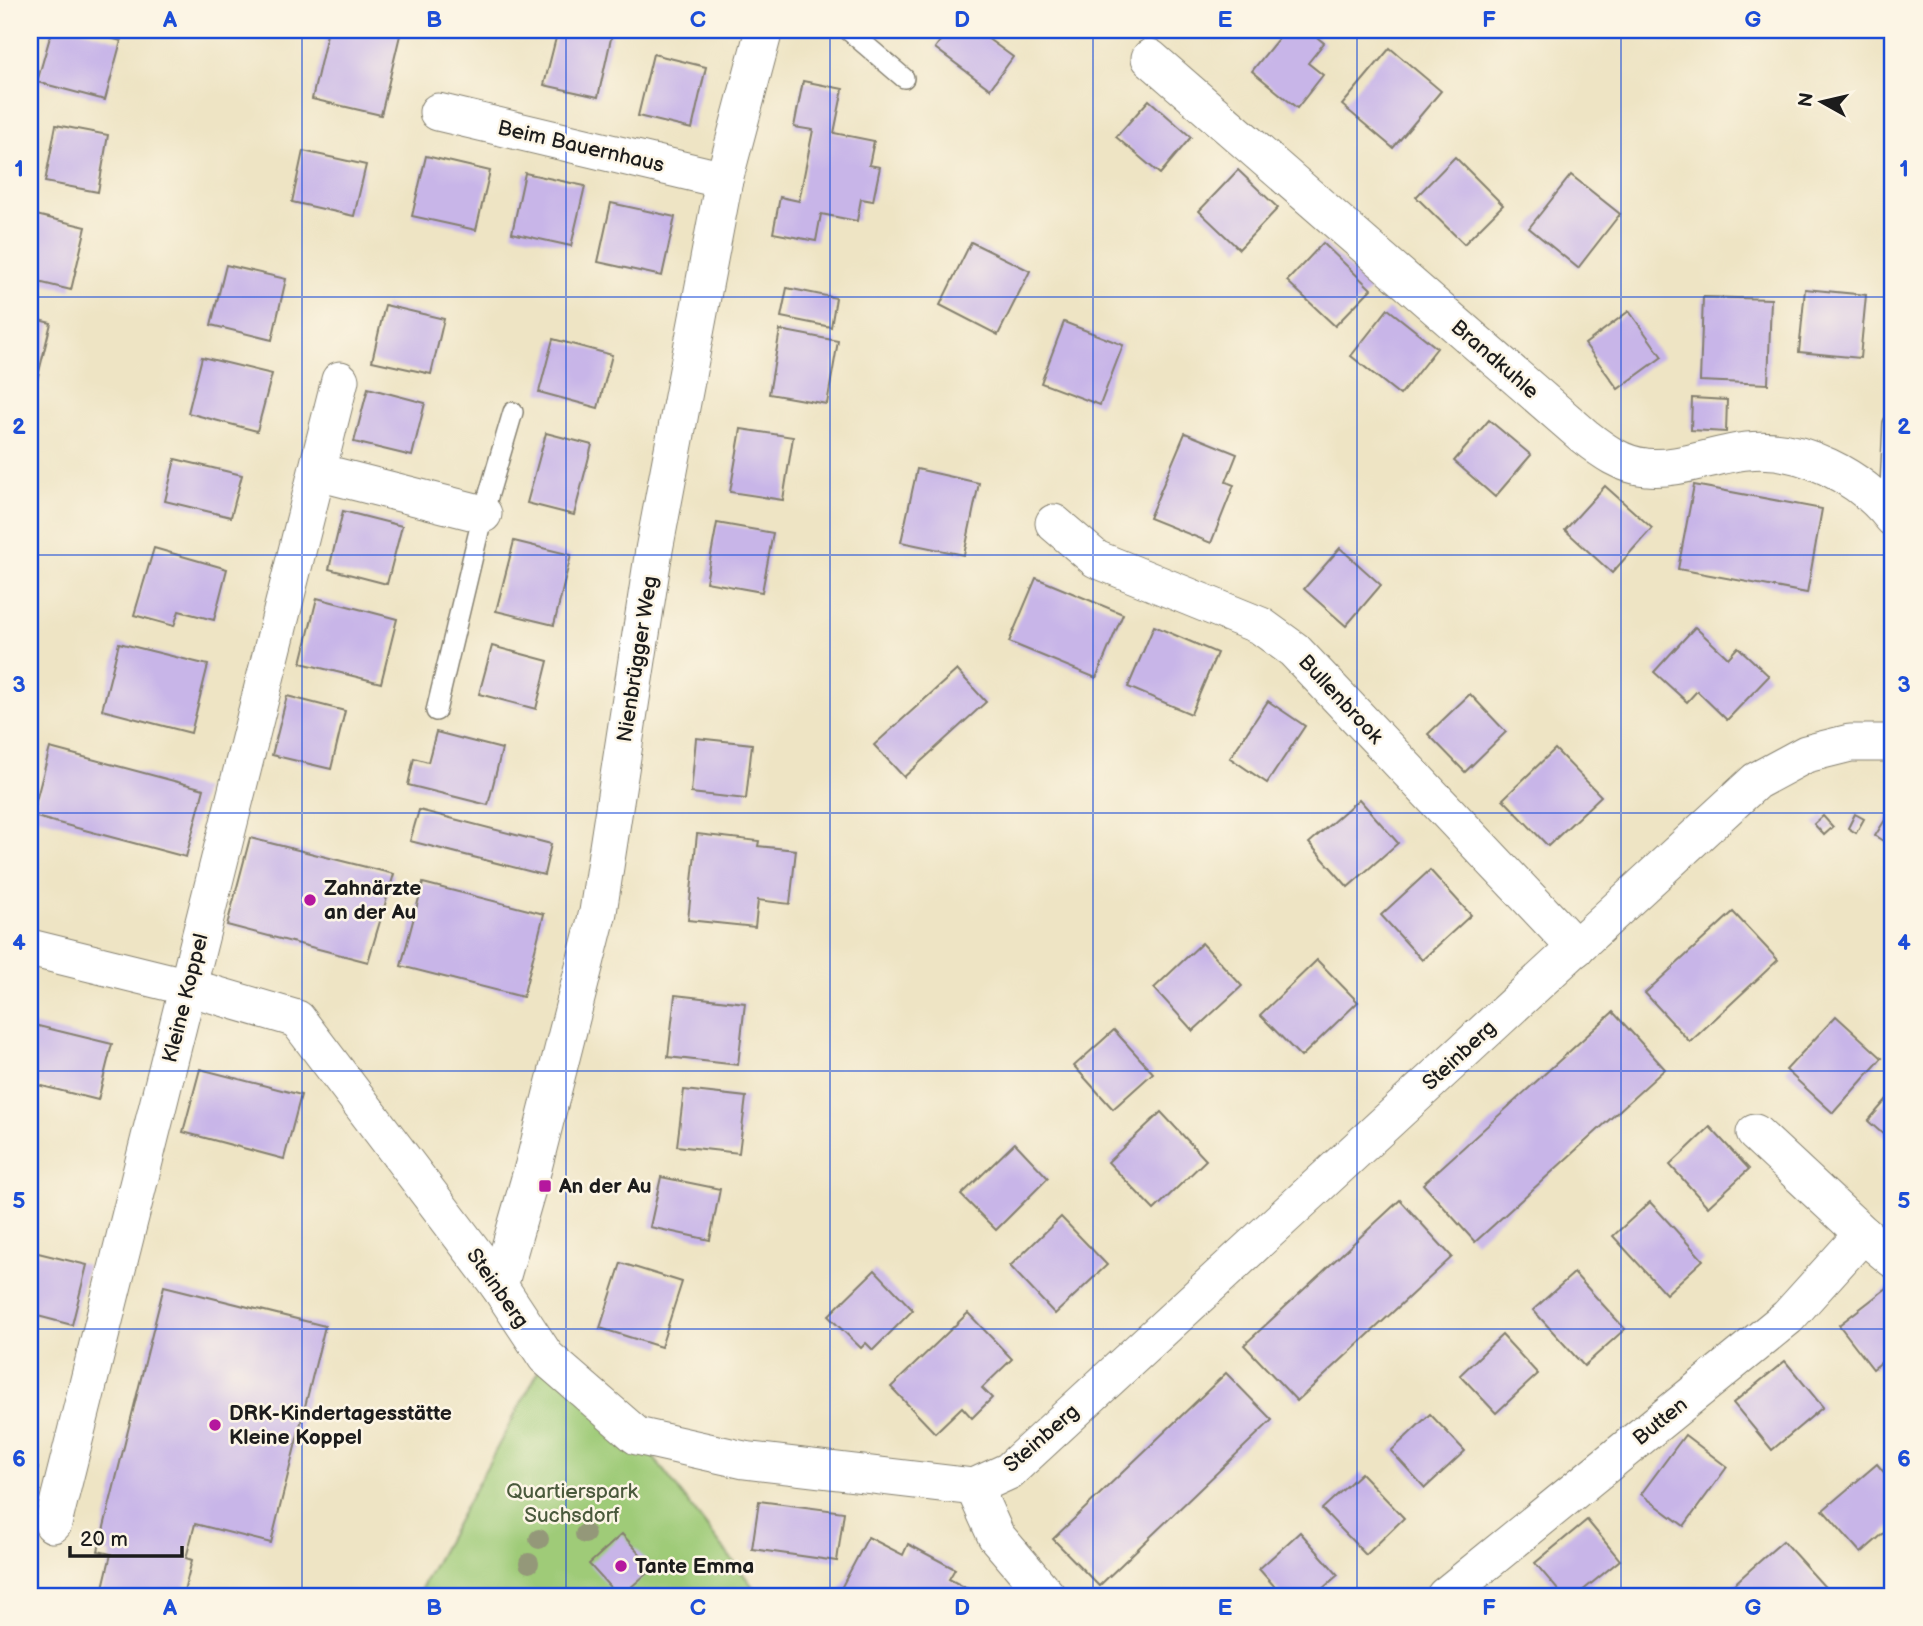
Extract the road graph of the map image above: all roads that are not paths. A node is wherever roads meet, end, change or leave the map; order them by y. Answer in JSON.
{"nodes":[{"id":1,"x":764,"y":30,"type":"edge"},
{"id":2,"x":848,"y":30,"type":"edge"},
{"id":3,"x":1150,"y":58,"type":"dead end"},
{"id":4,"x":904,"y":78,"type":"dead end"},
{"id":5,"x":438,"y":113,"type":"dead end"},
{"id":6,"x":724,"y":180,"type":"junction"},
{"id":7,"x":340,"y":380,"type":"dead end"},
{"id":8,"x":513,"y":412,"type":"dead end"},
{"id":9,"x":1893,"y":424,"type":"edge"},
{"id":10,"x":318,"y":472,"type":"junction"},
{"id":11,"x":483,"y":514,"type":"junction"},
{"id":12,"x":1891,"y":515,"type":"edge"},
{"id":13,"x":1054,"y":523,"type":"dead end"},
{"id":14,"x":436,"y":711,"type":"dead end"},
{"id":15,"x":1893,"y":742,"type":"edge"},
{"id":16,"x":30,"y":948,"type":"edge"},
{"id":17,"x":1576,"y":948,"type":"junction"},
{"id":18,"x":188,"y":987,"type":"junction"},
{"id":19,"x":1755,"y":1133,"type":"dead end"},
{"id":20,"x":1863,"y":1234,"type":"junction"},
{"id":21,"x":1893,"y":1259,"type":"edge"},
{"id":22,"x":499,"y":1286,"type":"junction"},
{"id":23,"x":974,"y":1487,"type":"junction"},
{"id":24,"x":53,"y":1524,"type":"dead end"},
{"id":25,"x":1047,"y":1596,"type":"edge"},
{"id":26,"x":1445,"y":1596,"type":"edge"}],
"edges":[{"from":1,"to":6,"type":"street","name":"Nienbrügger Weg"},
{"from":2,"to":4,"type":"lane"},
{"from":3,"to":12,"type":"street","name":"Brandkuhle"},
{"from":5,"to":6,"type":"street","name":"Beim Bauernhaus"},
{"from":6,"to":22,"type":"street","name":"Nienbrügger Weg"},
{"from":7,"to":10,"type":"street","name":"Kleine Koppel"},
{"from":8,"to":11,"type":"lane"},
{"from":9,"to":12,"type":"lane"},
{"from":10,"to":11,"type":"street"},
{"from":10,"to":18,"type":"street","name":"Kleine Koppel"},
{"from":11,"to":14,"type":"lane"},
{"from":13,"to":17,"type":"street","name":"Bullenbrook"},
{"from":15,"to":17,"type":"street","name":"Steinberg"},
{"from":16,"to":18,"type":"street","name":"Steinberg"},
{"from":17,"to":23,"type":"street","name":"Steinberg"},
{"from":18,"to":22,"type":"street","name":"Steinberg"},
{"from":18,"to":24,"type":"street","name":"Kleine Koppel"},
{"from":19,"to":20,"type":"street"},
{"from":20,"to":21,"type":"street"},
{"from":20,"to":26,"type":"street","name":"Butten"},
{"from":22,"to":23,"type":"street","name":"Steinberg"},
{"from":23,"to":25,"type":"street"}]}
